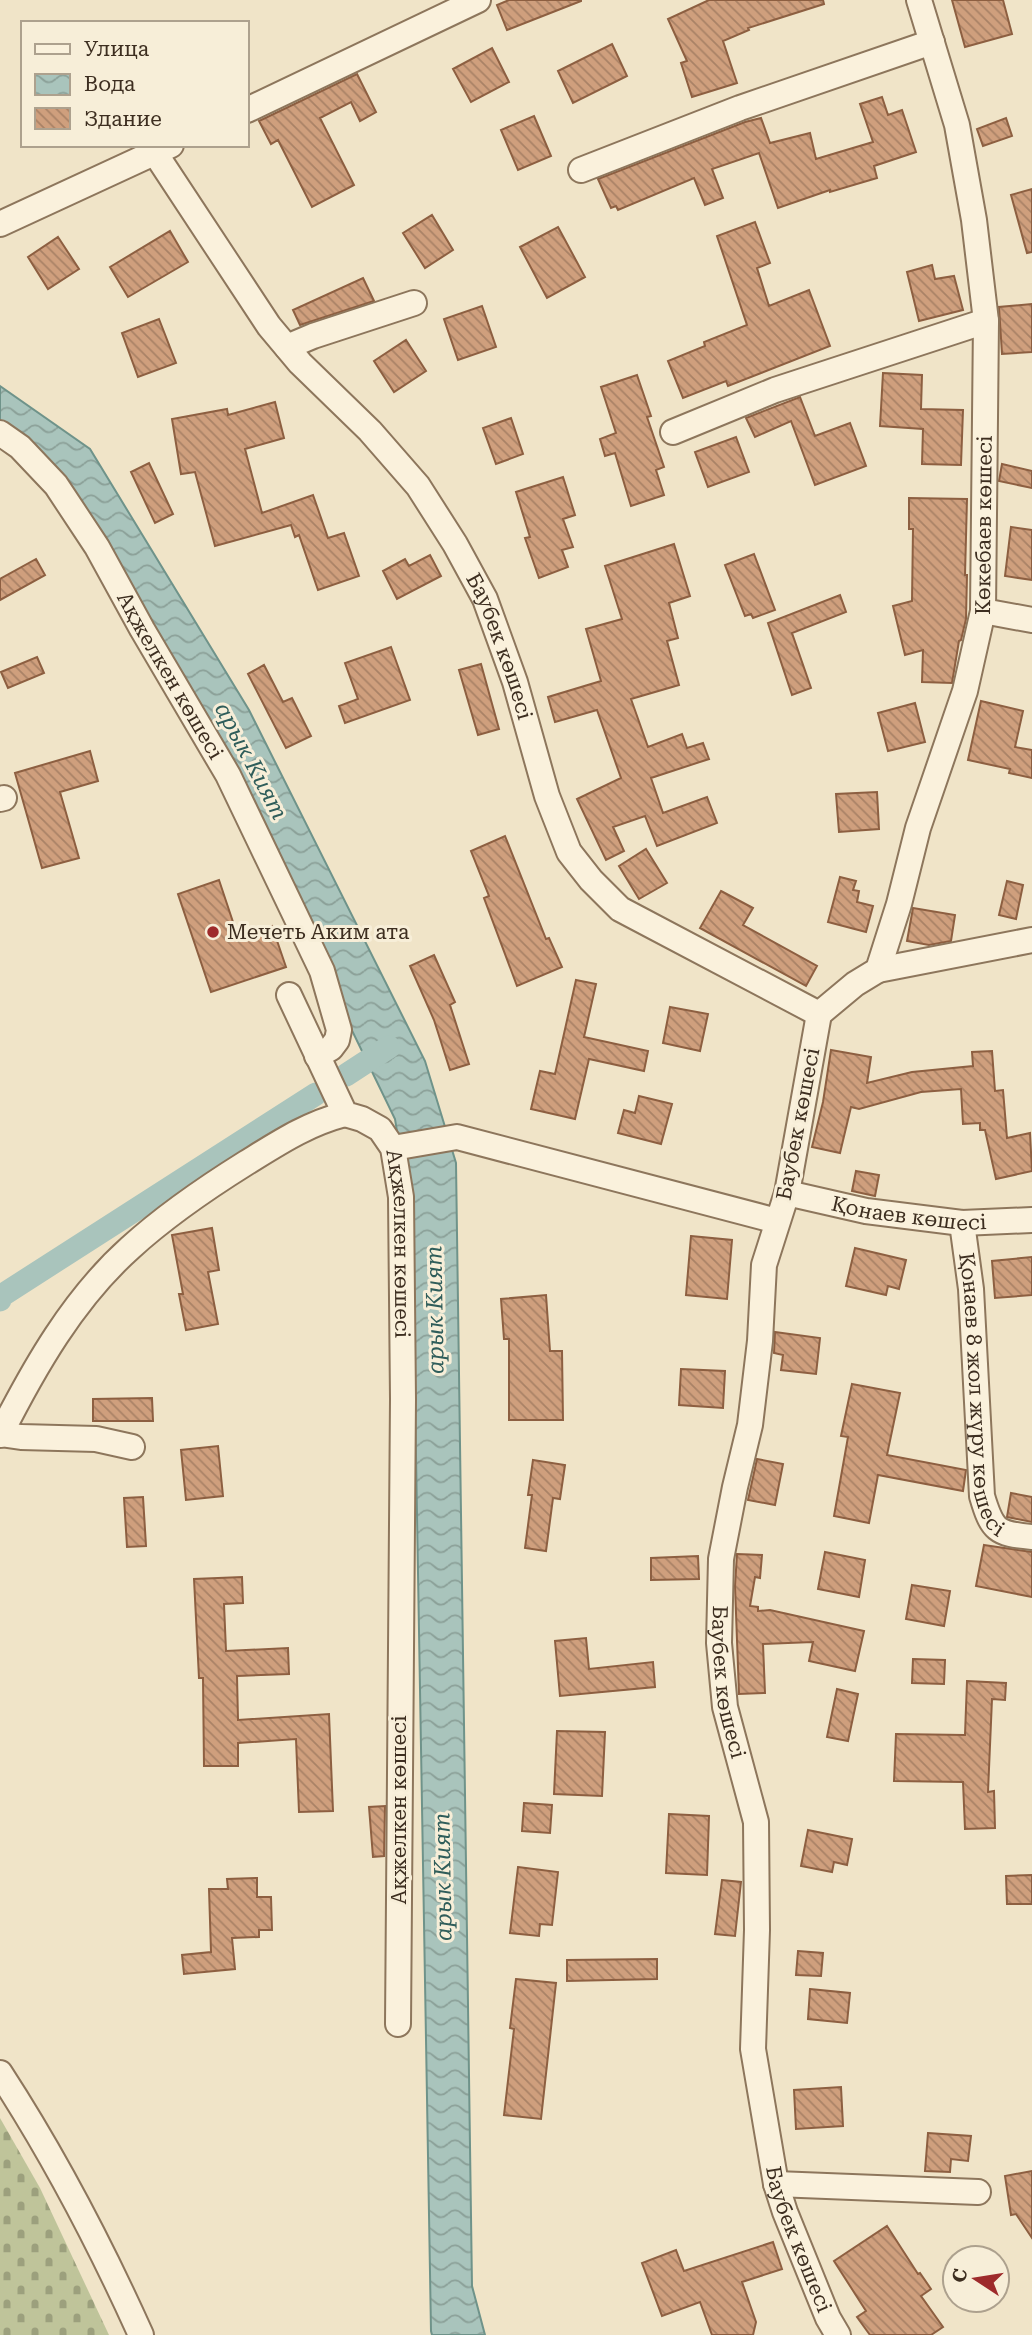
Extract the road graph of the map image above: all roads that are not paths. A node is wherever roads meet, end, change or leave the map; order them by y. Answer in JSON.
{"nodes":[{"id":1,"x":478,"y":0,"type":"edge"},
{"id":2,"x":919,"y":0,"type":"edge"},
{"id":3,"x":932,"y":42,"type":"junction"},
{"id":4,"x":248,"y":110,"type":"edge"},
{"id":5,"x":163,"y":149,"type":"edge"},
{"id":6,"x":581,"y":170,"type":"dead end"},
{"id":7,"x":0,"y":225,"type":"edge"},
{"id":8,"x":414,"y":303,"type":"dead end"},
{"id":9,"x":986,"y":321,"type":"junction"},
{"id":10,"x":287,"y":347,"type":"junction"},
{"id":11,"x":673,"y":432,"type":"dead end"},
{"id":12,"x":0,"y":433,"type":"edge"},
{"id":13,"x":983,"y":611,"type":"junction"},
{"id":14,"x":1032,"y":620,"type":"edge"},
{"id":15,"x":1032,"y":940,"type":"edge"},
{"id":16,"x":878,"y":970,"type":"junction"},
{"id":17,"x":289,"y":995,"type":"dead end"},
{"id":18,"x":819,"y":1014,"type":"junction"},
{"id":19,"x":317,"y":1056,"type":"junction"},
{"id":20,"x":345,"y":1114,"type":"junction"},
{"id":21,"x":395,"y":1147,"type":"junction"},
{"id":22,"x":787,"y":1193,"type":"junction"},
{"id":23,"x":1032,"y":1220,"type":"edge"},
{"id":24,"x":777,"y":1221,"type":"junction"},
{"id":25,"x":962,"y":1223,"type":"junction"},
{"id":26,"x":0,"y":1434,"type":"edge"},
{"id":27,"x":132,"y":1447,"type":"dead end"},
{"id":28,"x":1032,"y":1537,"type":"edge"},
{"id":29,"x":398,"y":2024,"type":"dead end"},
{"id":30,"x":0,"y":2073,"type":"edge"},
{"id":31,"x":776,"y":2184,"type":"junction"},
{"id":32,"x":978,"y":2192,"type":"dead end"},
{"id":33,"x":141,"y":2335,"type":"edge"},
{"id":34,"x":838,"y":2335,"type":"edge"}],
"edges":[{"from":1,"to":4,"type":"street"},
{"from":2,"to":3,"type":"street","name":"Көкебаев көшесі"},
{"from":3,"to":6,"type":"street"},
{"from":3,"to":9,"type":"street","name":"Көкебаев көшесі"},
{"from":5,"to":7,"type":"street"},
{"from":5,"to":10,"type":"street","name":"Баубек көшесі"},
{"from":8,"to":10,"type":"street"},
{"from":9,"to":11,"type":"street"},
{"from":9,"to":13,"type":"street","name":"Көкебаев көшесі"},
{"from":10,"to":18,"type":"street","name":"Баубек көшесі"},
{"from":12,"to":19,"type":"street","name":"Ақжелкен көшесі"},
{"from":13,"to":14,"type":"street"},
{"from":13,"to":16,"type":"street","name":"Көкебаев көшесі"},
{"from":15,"to":16,"type":"street"},
{"from":16,"to":18,"type":"street"},
{"from":17,"to":19,"type":"street"},
{"from":18,"to":22,"type":"street","name":"Баубек көшесі"},
{"from":19,"to":20,"type":"street"},
{"from":20,"to":21,"type":"street","name":"Ақжелкен көшесі"},
{"from":20,"to":26,"type":"street"},
{"from":21,"to":24,"type":"street"},
{"from":21,"to":29,"type":"street","name":"Ақжелкен көшесі"},
{"from":22,"to":24,"type":"street","name":"Баубек көшесі"},
{"from":22,"to":25,"type":"street","name":"Қонаев көшесі"},
{"from":23,"to":25,"type":"street","name":"Қонаев көшесі"},
{"from":24,"to":31,"type":"street","name":"Баубек көшесі"},
{"from":25,"to":28,"type":"street","name":"Қонаев 8 жол жүру көшесі"},
{"from":26,"to":27,"type":"street"},
{"from":30,"to":33,"type":"street"},
{"from":31,"to":32,"type":"street"},
{"from":31,"to":34,"type":"street","name":"Баубек көшесі"}]}
